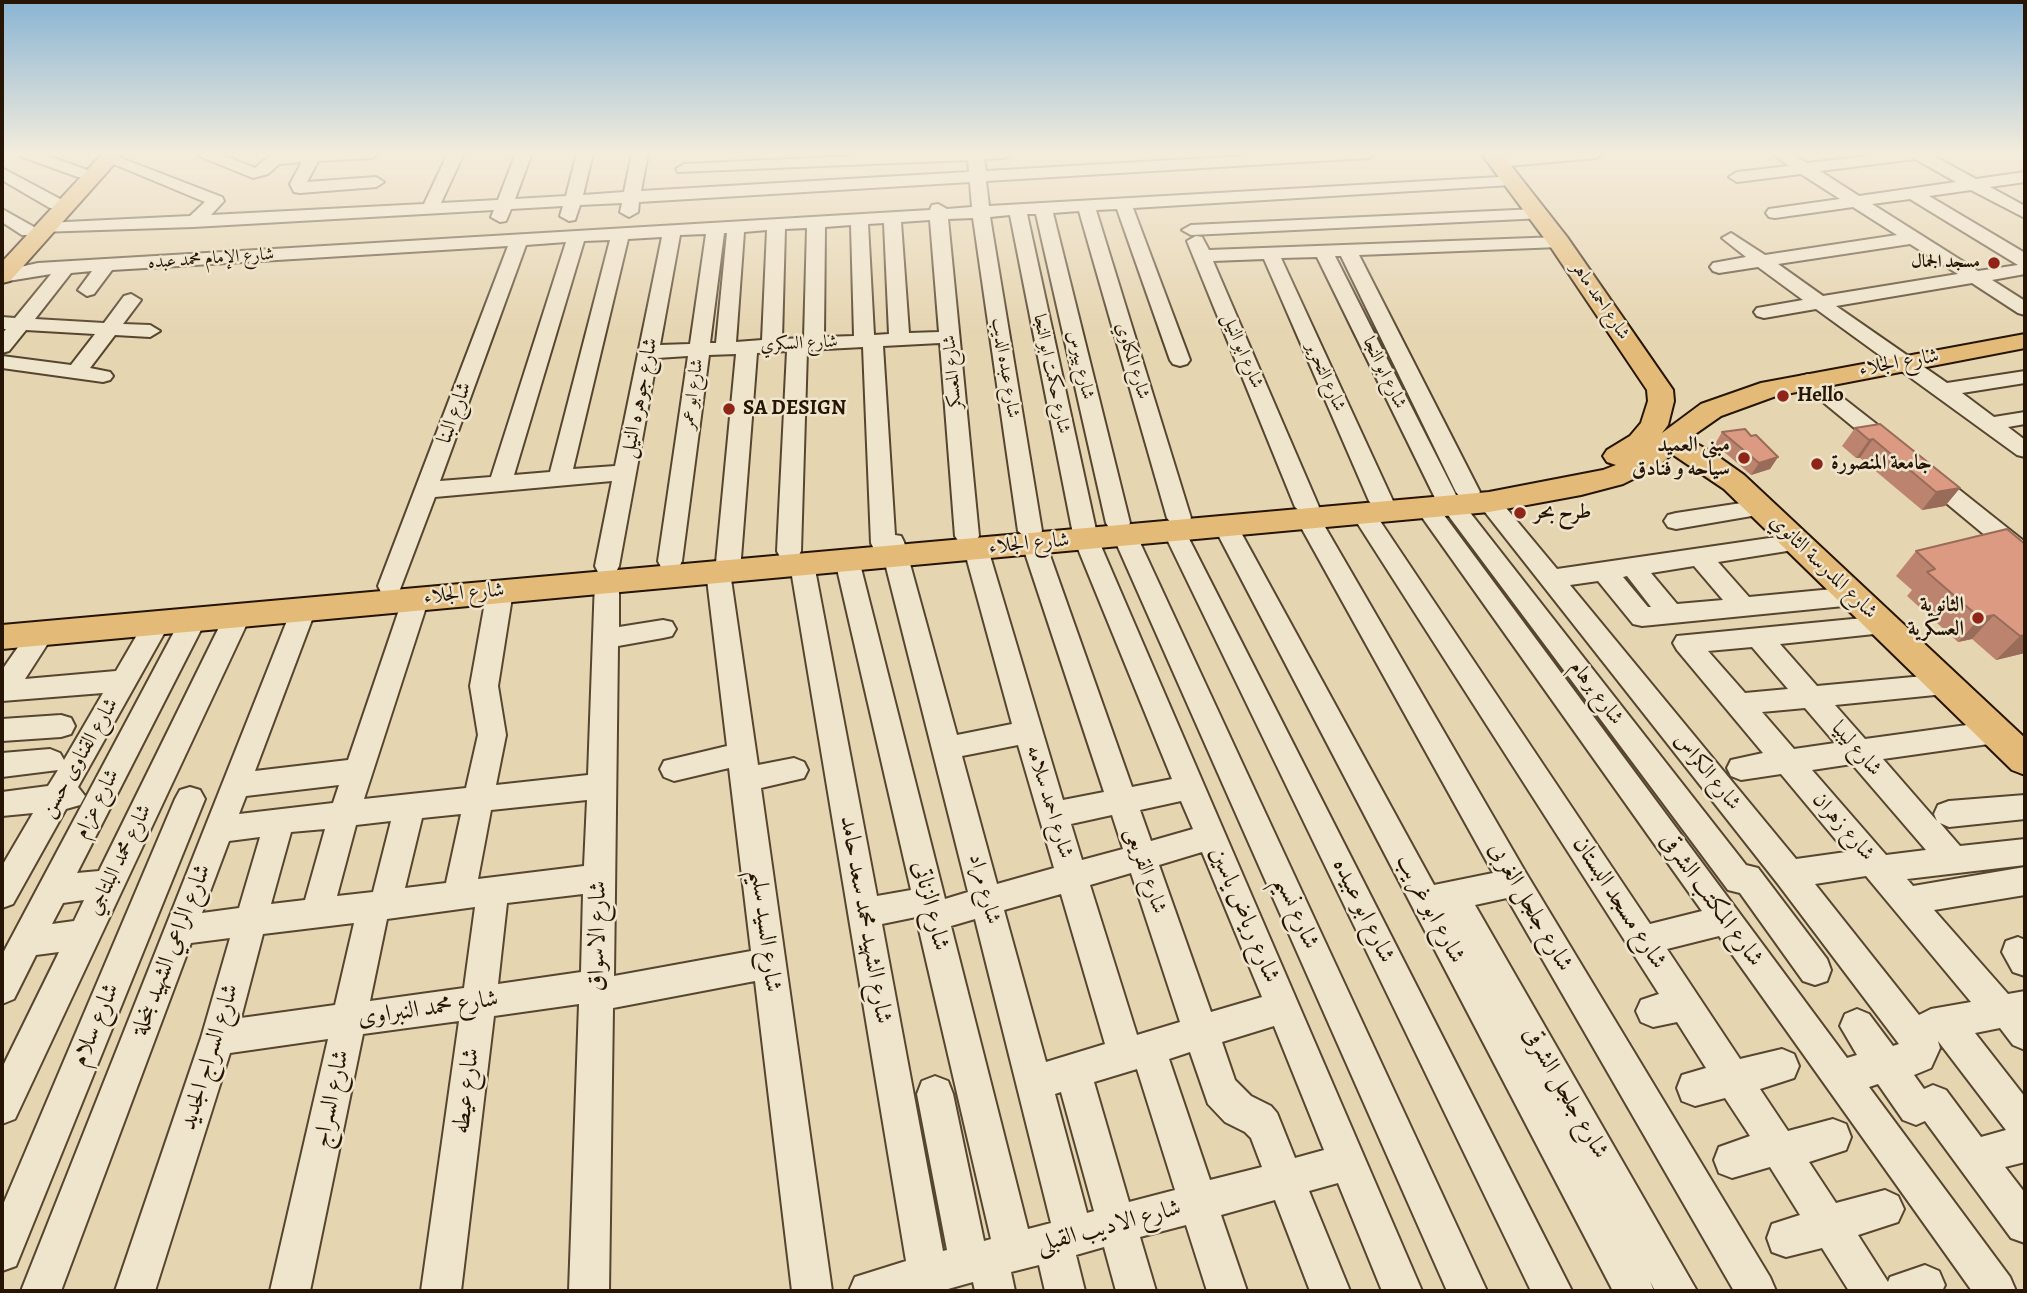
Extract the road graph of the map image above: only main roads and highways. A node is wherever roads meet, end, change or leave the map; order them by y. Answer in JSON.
{"nodes":[{"id":1,"x":50,"y":213,"type":"edge"},
{"id":2,"x":57,"y":213,"type":"edge"},
{"id":3,"x":1537,"y":213,"type":"edge"},
{"id":4,"x":18,"y":258,"type":"edge"},
{"id":5,"x":2025,"y":341,"type":"edge"},
{"id":6,"x":1658,"y":395,"type":"junction"},
{"id":7,"x":1737,"y":399,"type":"junction"},
{"id":8,"x":1672,"y":442,"type":"junction"},
{"id":9,"x":1606,"y":471,"type":"junction"},
{"id":10,"x":1308,"y":514,"type":"junction"},
{"id":11,"x":1177,"y":525,"type":"junction"},
{"id":12,"x":890,"y":547,"type":"junction"},
{"id":13,"x":796,"y":557,"type":"junction"},
{"id":14,"x":725,"y":566,"type":"junction"},
{"id":15,"x":607,"y":574,"type":"junction"},
{"id":16,"x":403,"y":592,"type":"junction"},
{"id":17,"x":354,"y":597,"type":"junction"},
{"id":18,"x":2,"y":622,"type":"edge"},
{"id":19,"x":2,"y":637,"type":"edge"},
{"id":20,"x":2025,"y":760,"type":"edge"}],
"edges":[{"from":1,"to":4,"type":"main road"},
{"from":2,"to":4,"type":"main road"},
{"from":3,"to":6,"type":"main road","name":"شارع احمد ماهر"},
{"from":5,"to":7,"type":"main road","name":"شارع الجلاء"},
{"from":6,"to":7,"type":"main road"},
{"from":6,"to":9,"type":"main road","name":"شارع الجلاء"},
{"from":7,"to":8,"type":"main road","name":"شارع الجلاء"},
{"from":8,"to":9,"type":"main road","name":"شارع الجلاء"},
{"from":8,"to":20,"type":"main road","name":"شارع المدرسة الثانوي"},
{"from":9,"to":10,"type":"main road","name":"شارع الجلاء"},
{"from":10,"to":11,"type":"main road","name":"شارع الجلاء"},
{"from":10,"to":11,"type":"main road","name":"شارع الجلاء"},
{"from":11,"to":12,"type":"main road","name":"شارع الجلاء"},
{"from":12,"to":13,"type":"main road","name":"شارع الجلاء"},
{"from":12,"to":13,"type":"main road","name":"شارع الجلاء"},
{"from":13,"to":14,"type":"main road","name":"شارع الجلاء"},
{"from":14,"to":15,"type":"main road","name":"شارع الجلاء"},
{"from":14,"to":15,"type":"main road","name":"شارع الجلاء"},
{"from":15,"to":16,"type":"main road","name":"شارع الجلاء"},
{"from":15,"to":16,"type":"main road","name":"شارع الجلاء"},
{"from":16,"to":17,"type":"main road","name":"شارع الجلاء"},
{"from":17,"to":18,"type":"main road","name":"شارع الجلاء"},
{"from":17,"to":19,"type":"main road","name":"شارع الجلاء"}]}
